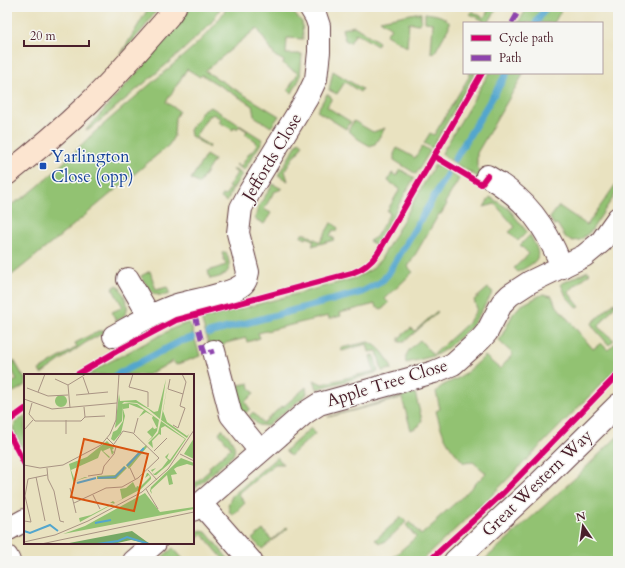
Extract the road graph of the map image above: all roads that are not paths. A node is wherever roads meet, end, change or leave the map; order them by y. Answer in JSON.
{"nodes":[{"id":1,"x":175,"y":7,"type":"edge"},
{"id":2,"x":310,"y":7,"type":"edge"},
{"id":3,"x":7,"y":174,"type":"edge"},
{"id":4,"x":487,"y":176,"type":"dead end"},
{"id":5,"x":618,"y":218,"type":"edge"},
{"id":6,"x":562,"y":267,"type":"junction"},
{"id":7,"x":128,"y":279,"type":"dead end"},
{"id":8,"x":150,"y":317,"type":"junction"},
{"id":9,"x":114,"y":336,"type":"dead end"},
{"id":10,"x":214,"y":351,"type":"dead end"},
{"id":11,"x":618,"y":405,"type":"edge"},
{"id":12,"x":260,"y":452,"type":"junction"},
{"id":13,"x":197,"y":507,"type":"edge"},
{"id":14,"x":24,"y":521,"type":"edge"},
{"id":15,"x":7,"y":530,"type":"edge"},
{"id":16,"x":154,"y":544,"type":"edge"},
{"id":17,"x":7,"y":557,"type":"edge"},
{"id":18,"x":9,"y":561,"type":"edge"},
{"id":19,"x":134,"y":561,"type":"edge"},
{"id":20,"x":251,"y":561,"type":"edge"},
{"id":21,"x":456,"y":561,"type":"edge"}],
"edges":[{"from":1,"to":3,"type":"main road"},
{"from":2,"to":8,"type":"street","name":"Jeffords Close"},
{"from":4,"to":6,"type":"street"},
{"from":5,"to":6,"type":"street","name":"Apple Tree Close"},
{"from":6,"to":12,"type":"street","name":"Apple Tree Close"},
{"from":7,"to":8,"type":"street"},
{"from":8,"to":9,"type":"street","name":"Jeffords Close"},
{"from":10,"to":12,"type":"street"},
{"from":11,"to":21,"type":"street","name":"Great Western Way"},
{"from":12,"to":13,"type":"street","name":"Apple Tree Close"},
{"from":13,"to":20,"type":"street","name":"Apple Tree Close"},
{"from":14,"to":15,"type":"street"},
{"from":16,"to":19,"type":"street"},
{"from":17,"to":18,"type":"street"}]}
